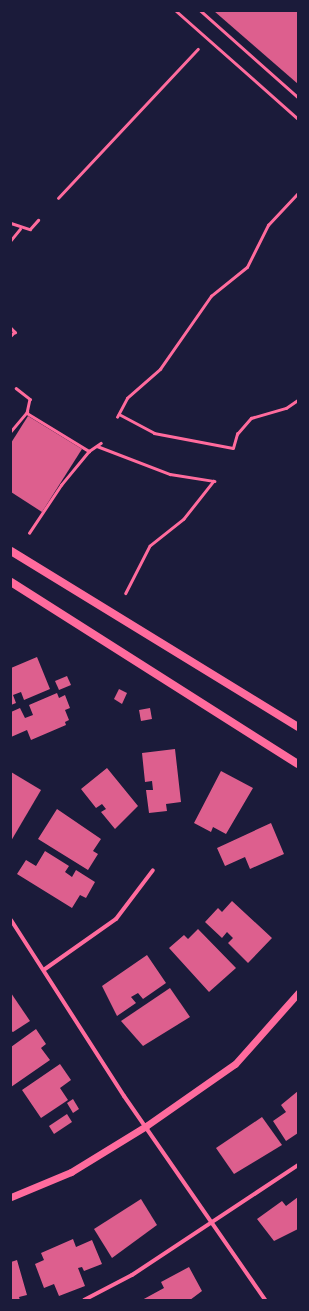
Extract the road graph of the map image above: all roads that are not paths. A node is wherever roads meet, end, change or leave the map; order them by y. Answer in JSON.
{"nodes":[{"id":1,"x":176,"y":11,"type":"edge"},
{"id":2,"x":298,"y":119,"type":"edge"},
{"id":3,"x":11,"y":551,"type":"edge"},
{"id":4,"x":11,"y":582,"type":"edge"},
{"id":5,"x":298,"y":727,"type":"edge"},
{"id":6,"x":298,"y":764,"type":"edge"},
{"id":7,"x":153,"y":870,"type":"dead end"},
{"id":8,"x":11,"y":920,"type":"edge"},
{"id":9,"x":45,"y":968,"type":"junction"},
{"id":10,"x":298,"y":993,"type":"edge"},
{"id":11,"x":146,"y":1126,"type":"junction"},
{"id":12,"x":298,"y":1165,"type":"edge"},
{"id":13,"x":11,"y":1197,"type":"edge"},
{"id":14,"x":213,"y":1224,"type":"junction"},
{"id":15,"x":84,"y":1300,"type":"edge"},
{"id":16,"x":265,"y":1300,"type":"edge"}],
"edges":[{"from":1,"to":2,"type":"lane"},
{"from":3,"to":5,"type":"main road"},
{"from":4,"to":6,"type":"main road"},
{"from":7,"to":9,"type":"street"},
{"from":8,"to":9,"type":"street"},
{"from":9,"to":11,"type":"street"},
{"from":10,"to":11,"type":"street"},
{"from":11,"to":13,"type":"street"},
{"from":11,"to":14,"type":"street"},
{"from":12,"to":14,"type":"street"},
{"from":14,"to":15,"type":"street"},
{"from":14,"to":16,"type":"street"}]}
